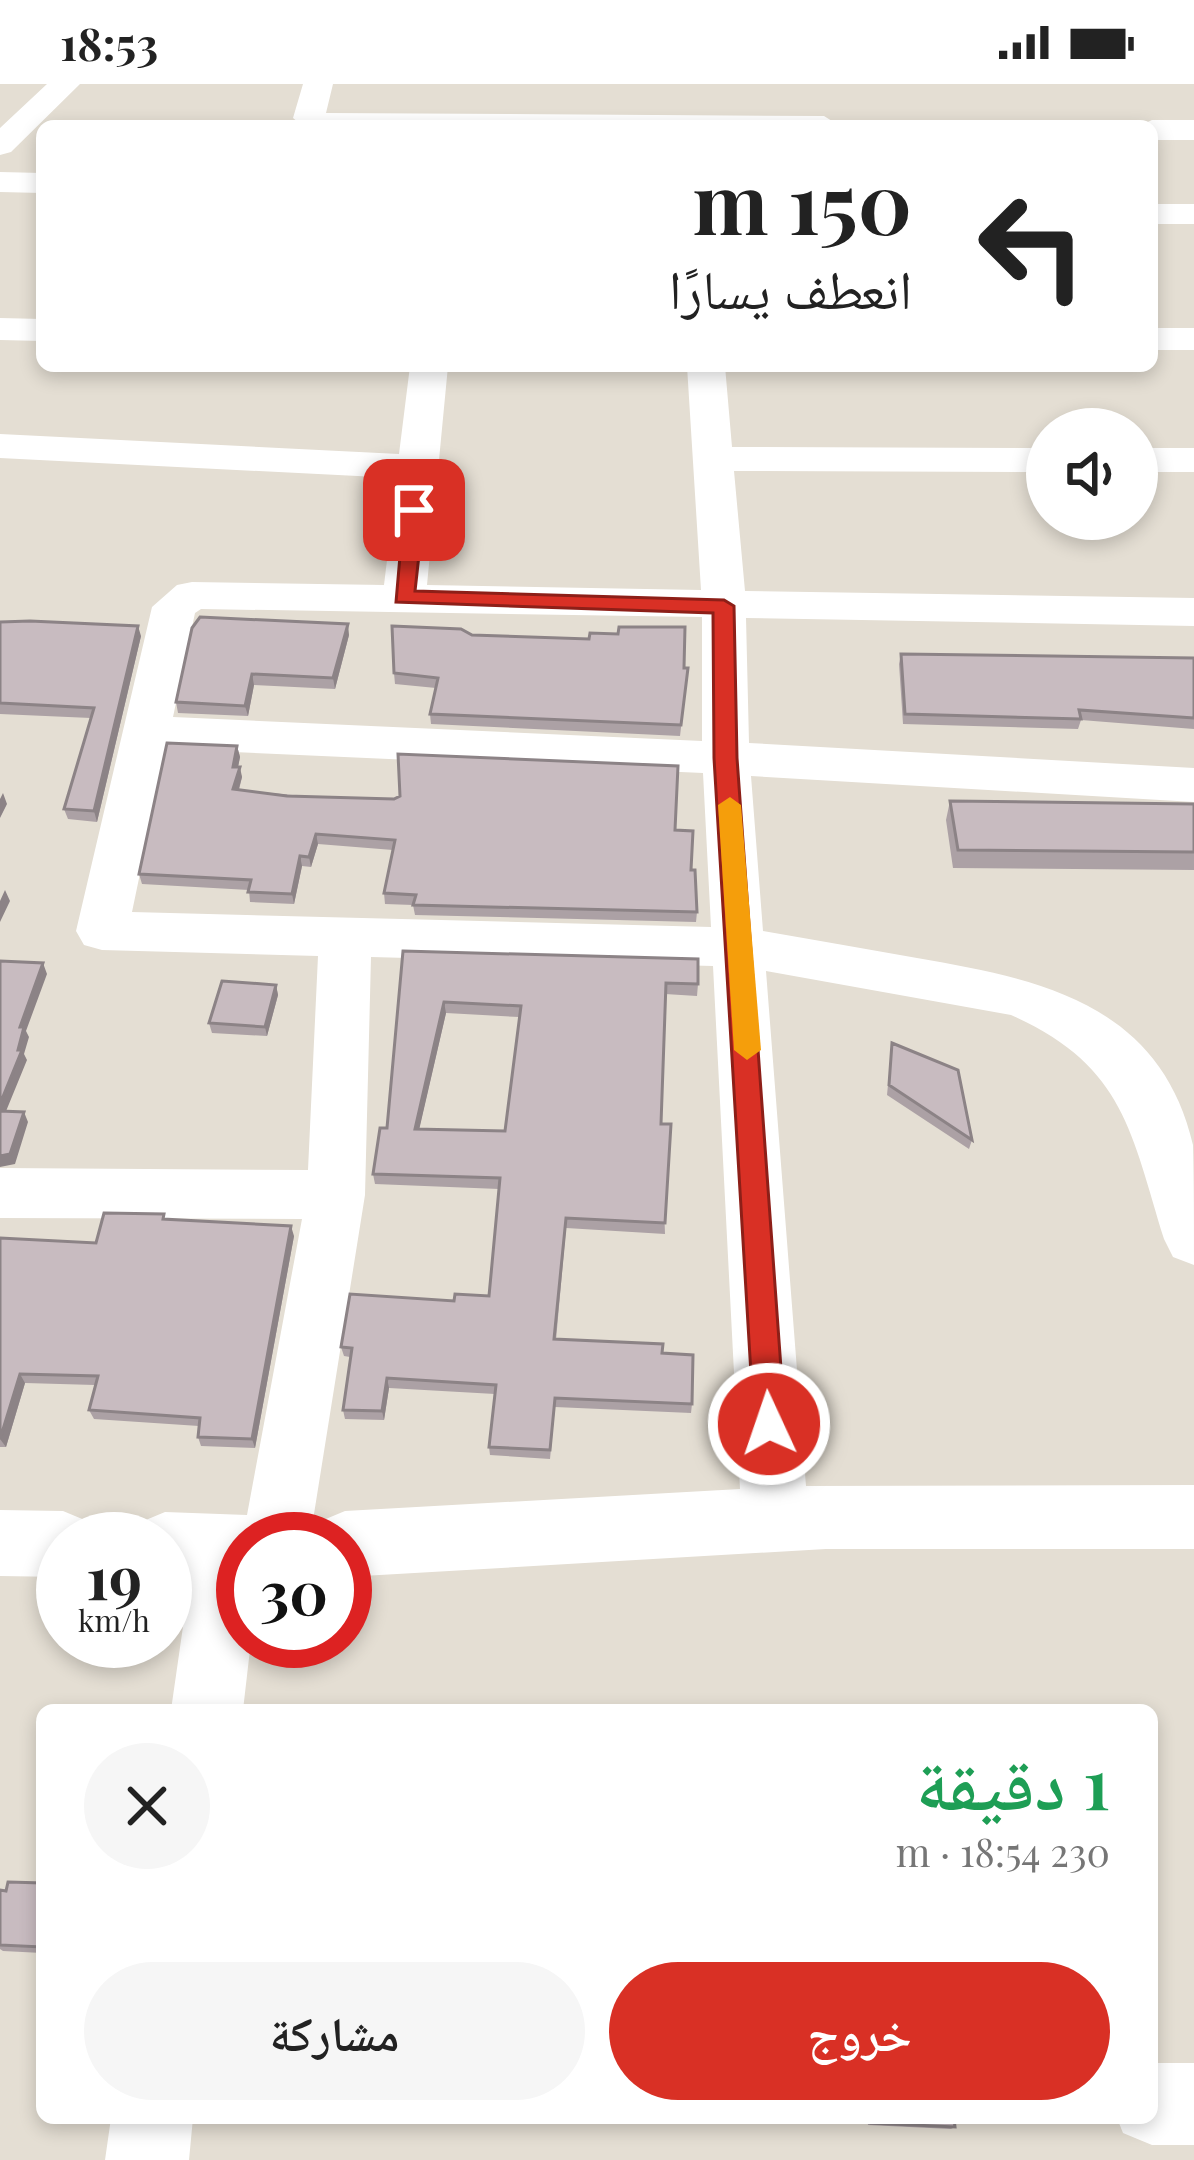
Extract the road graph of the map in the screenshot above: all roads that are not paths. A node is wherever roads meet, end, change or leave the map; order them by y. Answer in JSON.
{"nodes":[{"id":1,"x":65,"y":84,"type":"edge"},
{"id":2,"x":318,"y":84,"type":"edge"},
{"id":3,"x":704,"y":84,"type":"edge"},
{"id":4,"x":0,"y":107,"type":"edge"},
{"id":5,"x":39,"y":107,"type":"junction"},
{"id":6,"x":315,"y":120,"type":"edge"},
{"id":7,"x":707,"y":120,"type":"edge"},
{"id":8,"x":1158,"y":130,"type":"edge"},
{"id":9,"x":1194,"y":130,"type":"edge"},
{"id":10,"x":0,"y":146,"type":"edge"},
{"id":11,"x":0,"y":182,"type":"edge"},
{"id":12,"x":36,"y":183,"type":"edge"},
{"id":13,"x":1158,"y":214,"type":"edge"},
{"id":14,"x":1194,"y":214,"type":"edge"},
{"id":15,"x":0,"y":329,"type":"edge"},
{"id":16,"x":36,"y":330,"type":"edge"},
{"id":17,"x":1158,"y":339,"type":"edge"},
{"id":18,"x":1194,"y":339,"type":"edge"},
{"id":19,"x":428,"y":372,"type":"edge"},
{"id":20,"x":706,"y":372,"type":"edge"},
{"id":21,"x":0,"y":446,"type":"edge"},
{"id":22,"x":712,"y":459,"type":"junction"},
{"id":23,"x":1026,"y":460,"type":"edge"},
{"id":24,"x":1158,"y":460,"type":"edge"},
{"id":25,"x":1194,"y":460,"type":"edge"},
{"id":26,"x":418,"y":466,"type":"junction"},
{"id":27,"x":404,"y":597,"type":"junction"},
{"id":28,"x":724,"y":606,"type":"junction"},
{"id":29,"x":1194,"y":612,"type":"edge"},
{"id":30,"x":146,"y":732,"type":"junction"},
{"id":31,"x":726,"y":758,"type":"junction"},
{"id":32,"x":1194,"y":785,"type":"edge"},
{"id":33,"x":345,"y":937,"type":"junction"},
{"id":34,"x":742,"y":947,"type":"junction"},
{"id":35,"x":0,"y":1193,"type":"edge"},
{"id":36,"x":336,"y":1195,"type":"junction"},
{"id":37,"x":1194,"y":1239,"type":"edge"},
{"id":38,"x":238,"y":1512,"type":"edge"},
{"id":39,"x":1194,"y":1517,"type":"edge"},
{"id":40,"x":775,"y":1519,"type":"junction"},
{"id":41,"x":0,"y":1543,"type":"edge"},
{"id":42,"x":36,"y":1544,"type":"edge"},
{"id":43,"x":372,"y":1544,"type":"edge"},
{"id":44,"x":216,"y":1639,"type":"edge"},
{"id":45,"x":208,"y":1704,"type":"edge"},
{"id":46,"x":1158,"y":2104,"type":"edge"},
{"id":47,"x":1194,"y":2104,"type":"edge"},
{"id":48,"x":151,"y":2124,"type":"edge"},
{"id":49,"x":147,"y":2160,"type":"edge"}],
"edges":[{"from":1,"to":5,"type":"street"},
{"from":2,"to":6,"type":"street"},
{"from":3,"to":7,"type":"street"},
{"from":4,"to":5,"type":"street"},
{"from":5,"to":10,"type":"street"},
{"from":8,"to":9,"type":"street"},
{"from":11,"to":12,"type":"street"},
{"from":13,"to":14,"type":"street"},
{"from":15,"to":16,"type":"street"},
{"from":17,"to":18,"type":"street"},
{"from":19,"to":26,"type":"street"},
{"from":20,"to":22,"type":"street"},
{"from":21,"to":26,"type":"street"},
{"from":22,"to":23,"type":"street"},
{"from":22,"to":28,"type":"street"},
{"from":24,"to":25,"type":"street"},
{"from":26,"to":27,"type":"street"},
{"from":27,"to":28,"type":"street"},
{"from":27,"to":30,"type":"street"},
{"from":28,"to":29,"type":"street"},
{"from":28,"to":31,"type":"street"},
{"from":30,"to":31,"type":"street"},
{"from":30,"to":33,"type":"street"},
{"from":31,"to":32,"type":"street"},
{"from":31,"to":34,"type":"street"},
{"from":33,"to":34,"type":"street"},
{"from":33,"to":36,"type":"street"},
{"from":34,"to":37,"type":"street"},
{"from":34,"to":40,"type":"street"},
{"from":35,"to":36,"type":"street"},
{"from":36,"to":38,"type":"street"},
{"from":39,"to":40,"type":"street"},
{"from":40,"to":43,"type":"street"},
{"from":41,"to":42,"type":"street"},
{"from":44,"to":45,"type":"street"},
{"from":46,"to":47,"type":"street"},
{"from":48,"to":49,"type":"street"}]}
